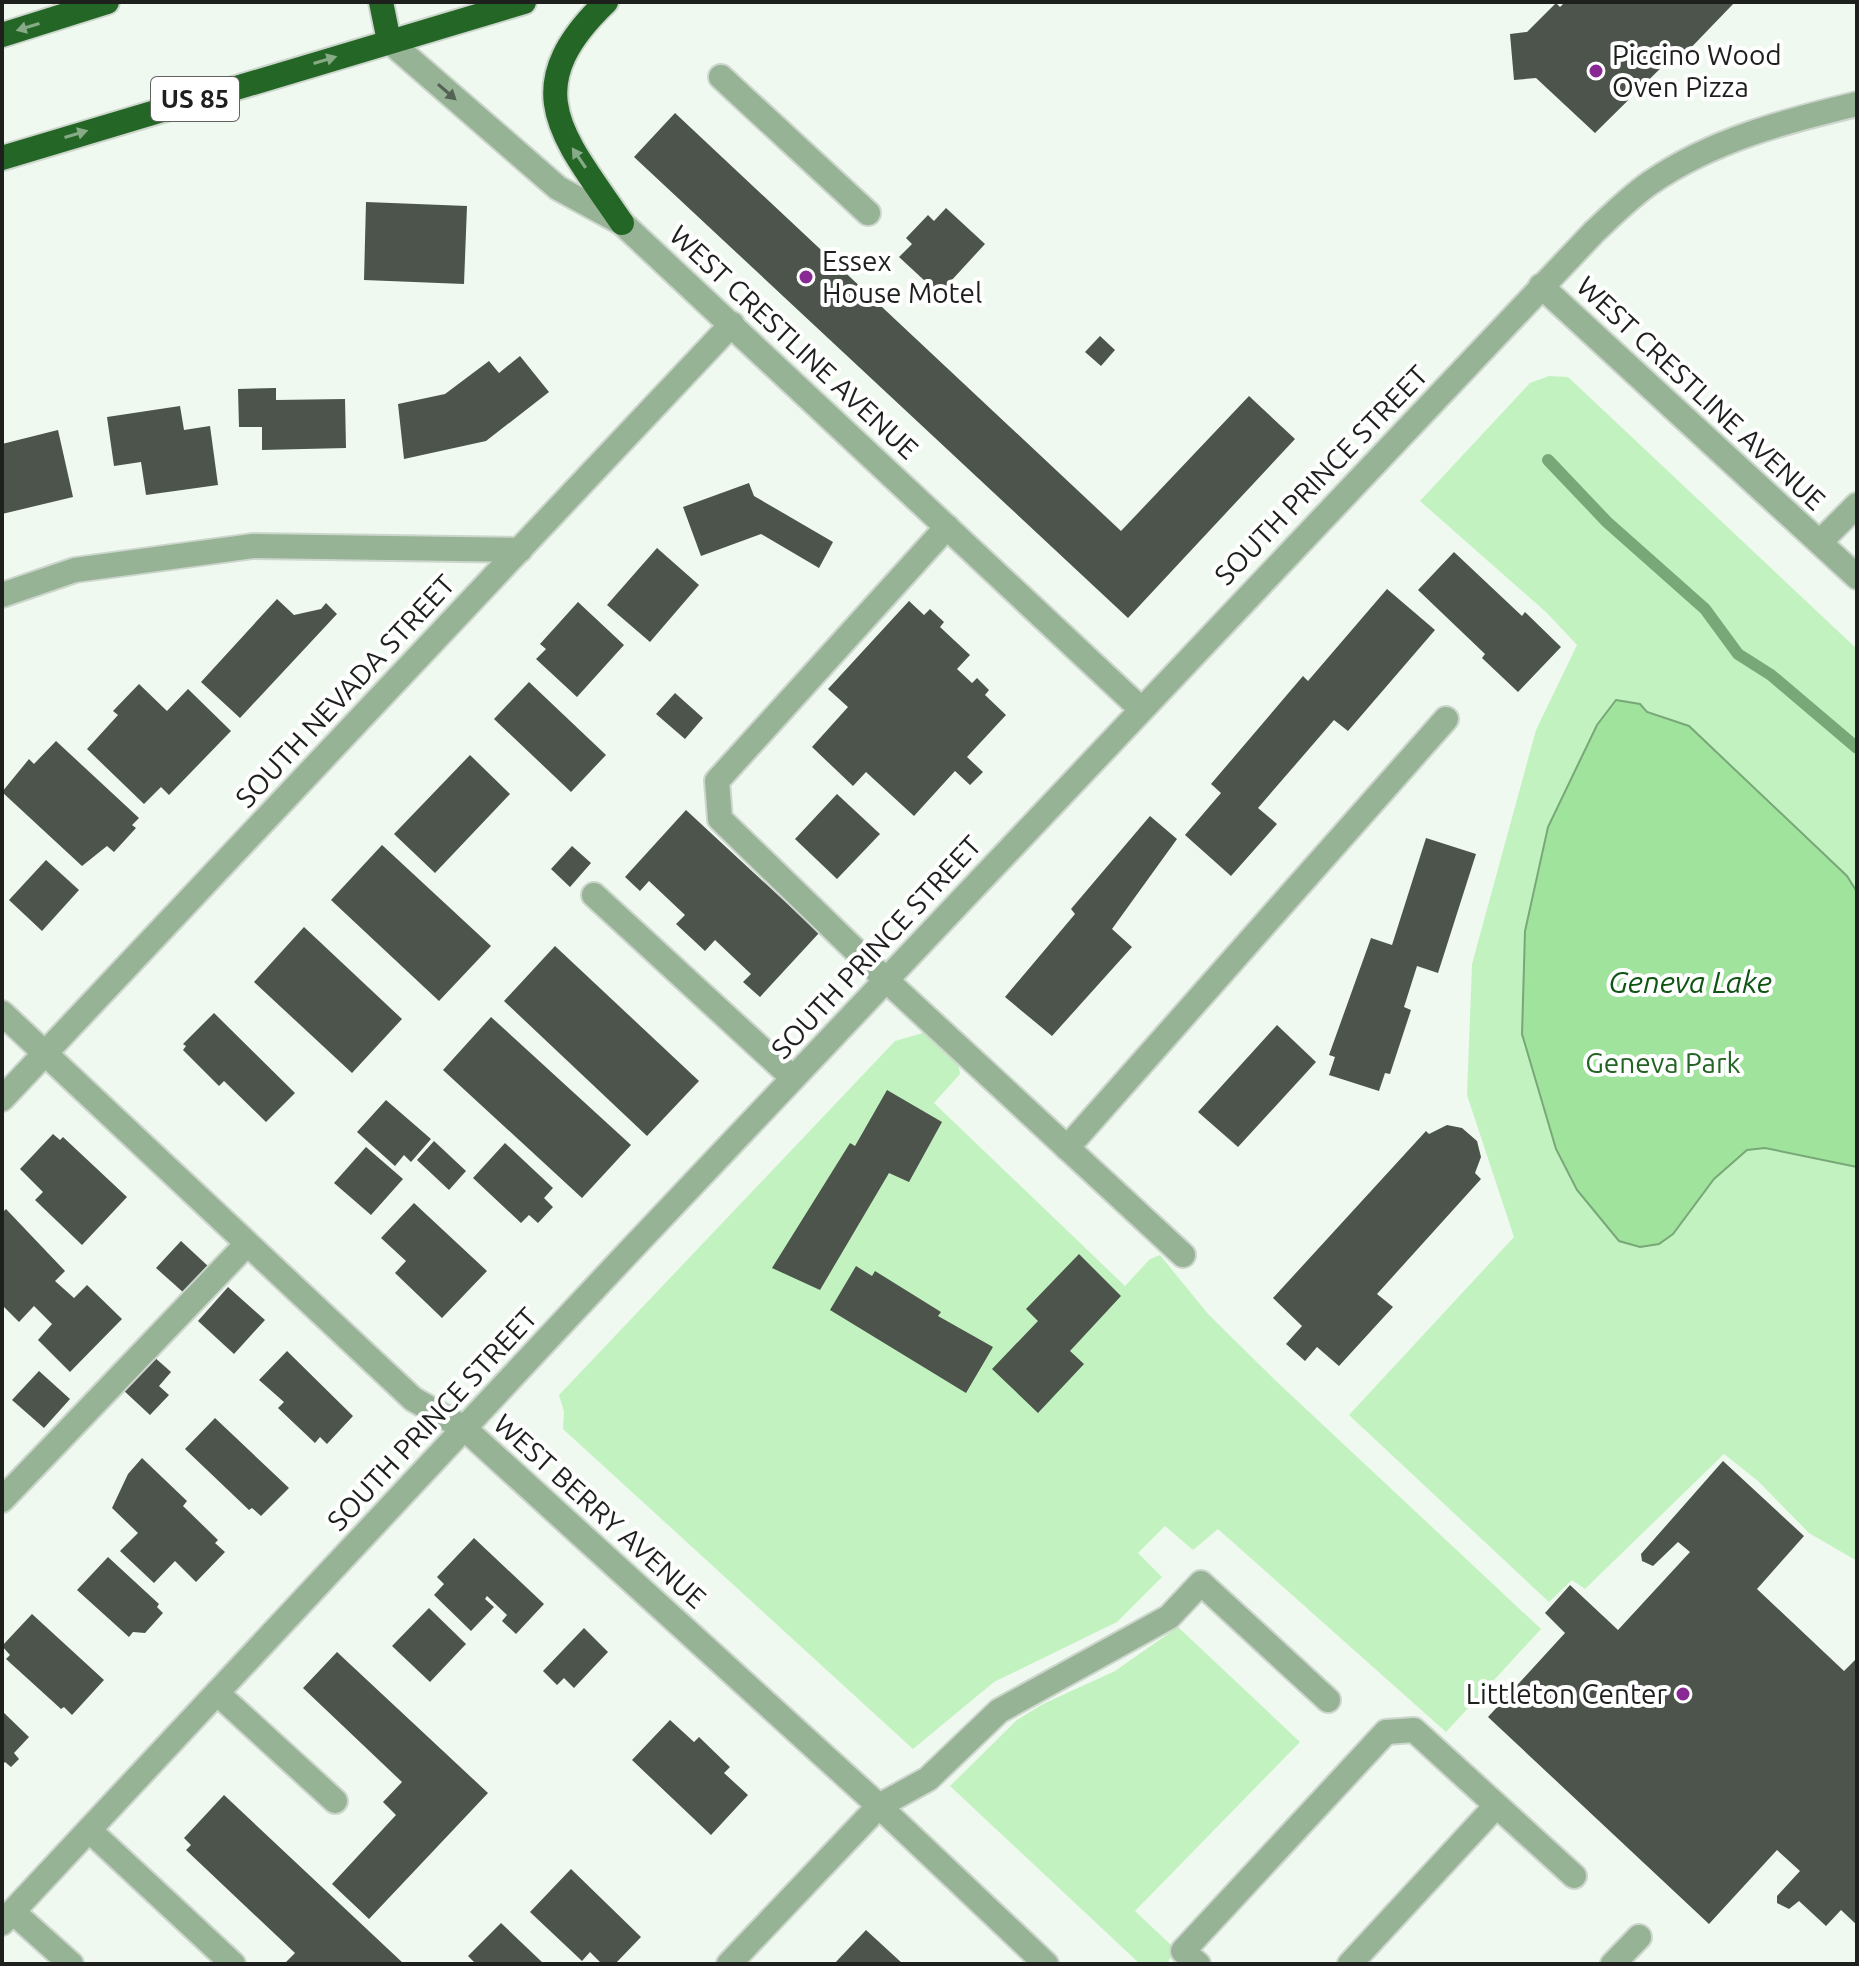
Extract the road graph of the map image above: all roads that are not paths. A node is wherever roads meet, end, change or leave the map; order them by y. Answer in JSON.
{"nodes":[{"id":1,"x":107,"y":2,"type":"edge"},
{"id":2,"x":381,"y":2,"type":"edge"},
{"id":3,"x":524,"y":2,"type":"edge"},
{"id":4,"x":606,"y":2,"type":"edge"},
{"id":5,"x":2,"y":35,"type":"edge"},
{"id":6,"x":389,"y":41,"type":"junction"},
{"id":7,"x":721,"y":77,"type":"dead end"},
{"id":8,"x":1857,"y":104,"type":"edge"},
{"id":9,"x":2,"y":158,"type":"edge"},
{"id":10,"x":868,"y":213,"type":"dead end"},
{"id":11,"x":622,"y":223,"type":"junction"},
{"id":12,"x":1541,"y":286,"type":"junction"},
{"id":13,"x":732,"y":324,"type":"junction"},
{"id":14,"x":1857,"y":505,"type":"edge"},
{"id":15,"x":947,"y":527,"type":"junction"},
{"id":16,"x":1820,"y":542,"type":"junction"},
{"id":17,"x":520,"y":550,"type":"junction"},
{"id":18,"x":1857,"y":577,"type":"edge"},
{"id":19,"x":2,"y":595,"type":"edge"},
{"id":20,"x":1141,"y":709,"type":"junction"},
{"id":21,"x":1446,"y":719,"type":"dead end"},
{"id":22,"x":594,"y":895,"type":"dead end"},
{"id":23,"x":886,"y":980,"type":"junction"},
{"id":24,"x":2,"y":1013,"type":"edge"},
{"id":25,"x":45,"y":1054,"type":"junction"},
{"id":26,"x":793,"y":1078,"type":"junction"},
{"id":27,"x":2,"y":1099,"type":"edge"},
{"id":28,"x":1067,"y":1148,"type":"junction"},
{"id":29,"x":247,"y":1244,"type":"junction"},
{"id":30,"x":1183,"y":1255,"type":"dead end"},
{"id":31,"x":464,"y":1428,"type":"junction"},
{"id":32,"x":2,"y":1500,"type":"edge"},
{"id":33,"x":217,"y":1693,"type":"junction"},
{"id":34,"x":1328,"y":1700,"type":"dead end"},
{"id":35,"x":335,"y":1801,"type":"dead end"},
{"id":36,"x":879,"y":1806,"type":"junction"},
{"id":37,"x":1496,"y":1806,"type":"junction"},
{"id":38,"x":89,"y":1830,"type":"junction"},
{"id":39,"x":1574,"y":1876,"type":"dead end"},
{"id":40,"x":8,"y":1917,"type":"edge"},
{"id":41,"x":1639,"y":1937,"type":"dead end"},
{"id":42,"x":1184,"y":1960,"type":"edge"},
{"id":43,"x":71,"y":1964,"type":"edge"},
{"id":44,"x":233,"y":1964,"type":"edge"},
{"id":45,"x":729,"y":1964,"type":"edge"},
{"id":46,"x":1046,"y":1964,"type":"edge"},
{"id":47,"x":1350,"y":1964,"type":"edge"},
{"id":48,"x":1613,"y":1964,"type":"edge"}],
"edges":[{"from":1,"to":5,"type":"highway","one_way":true},
{"from":2,"to":6,"type":"highway"},
{"from":3,"to":6,"type":"highway","number":"US 85"},
{"from":11,"to":4,"type":"highway","one_way":true},
{"from":9,"to":6,"type":"highway","number":"US 85","one_way":true},
{"from":6,"to":11,"type":"street","name":"WEST CRESTLINE AVENUE","one_way":true},
{"from":7,"to":10,"type":"street"},
{"from":8,"to":12,"type":"street","name":"SOUTH PRINCE STREET"},
{"from":11,"to":13,"type":"street","name":"WEST CRESTLINE AVENUE"},
{"from":12,"to":16,"type":"street","name":"WEST CRESTLINE AVENUE"},
{"from":12,"to":20,"type":"street","name":"SOUTH PRINCE STREET"},
{"from":13,"to":15,"type":"street","name":"WEST CRESTLINE AVENUE"},
{"from":13,"to":17,"type":"street","name":"SOUTH NEVADA STREET"},
{"from":14,"to":16,"type":"street"},
{"from":15,"to":20,"type":"street","name":"WEST CRESTLINE AVENUE"},
{"from":15,"to":23,"type":"street"},
{"from":16,"to":18,"type":"street","name":"WEST CRESTLINE AVENUE"},
{"from":17,"to":19,"type":"street"},
{"from":17,"to":25,"type":"street","name":"SOUTH NEVADA STREET"},
{"from":20,"to":23,"type":"street","name":"SOUTH PRINCE STREET"},
{"from":21,"to":28,"type":"street"},
{"from":22,"to":26,"type":"street"},
{"from":23,"to":26,"type":"street","name":"SOUTH PRINCE STREET"},
{"from":23,"to":28,"type":"street"},
{"from":24,"to":25,"type":"street","name":"WEST BERRY AVENUE"},
{"from":25,"to":27,"type":"street","name":"SOUTH NEVADA STREET"},
{"from":25,"to":29,"type":"street","name":"WEST BERRY AVENUE"},
{"from":26,"to":31,"type":"street","name":"SOUTH PRINCE STREET"},
{"from":28,"to":30,"type":"street"},
{"from":29,"to":31,"type":"street","name":"WEST BERRY AVENUE"},
{"from":29,"to":32,"type":"street"},
{"from":31,"to":33,"type":"street","name":"SOUTH PRINCE STREET"},
{"from":31,"to":36,"type":"street","name":"WEST BERRY AVENUE"},
{"from":33,"to":35,"type":"street"},
{"from":33,"to":38,"type":"street","name":"SOUTH PRINCE STREET"},
{"from":34,"to":36,"type":"street"},
{"from":36,"to":45,"type":"street"},
{"from":36,"to":46,"type":"street","name":"WEST BERRY AVENUE"},
{"from":37,"to":39,"type":"street"},
{"from":37,"to":42,"type":"street"},
{"from":37,"to":47,"type":"street"},
{"from":38,"to":40,"type":"street","name":"SOUTH PRINCE STREET"},
{"from":38,"to":44,"type":"street"},
{"from":40,"to":43,"type":"street"},
{"from":41,"to":48,"type":"street"}]}
